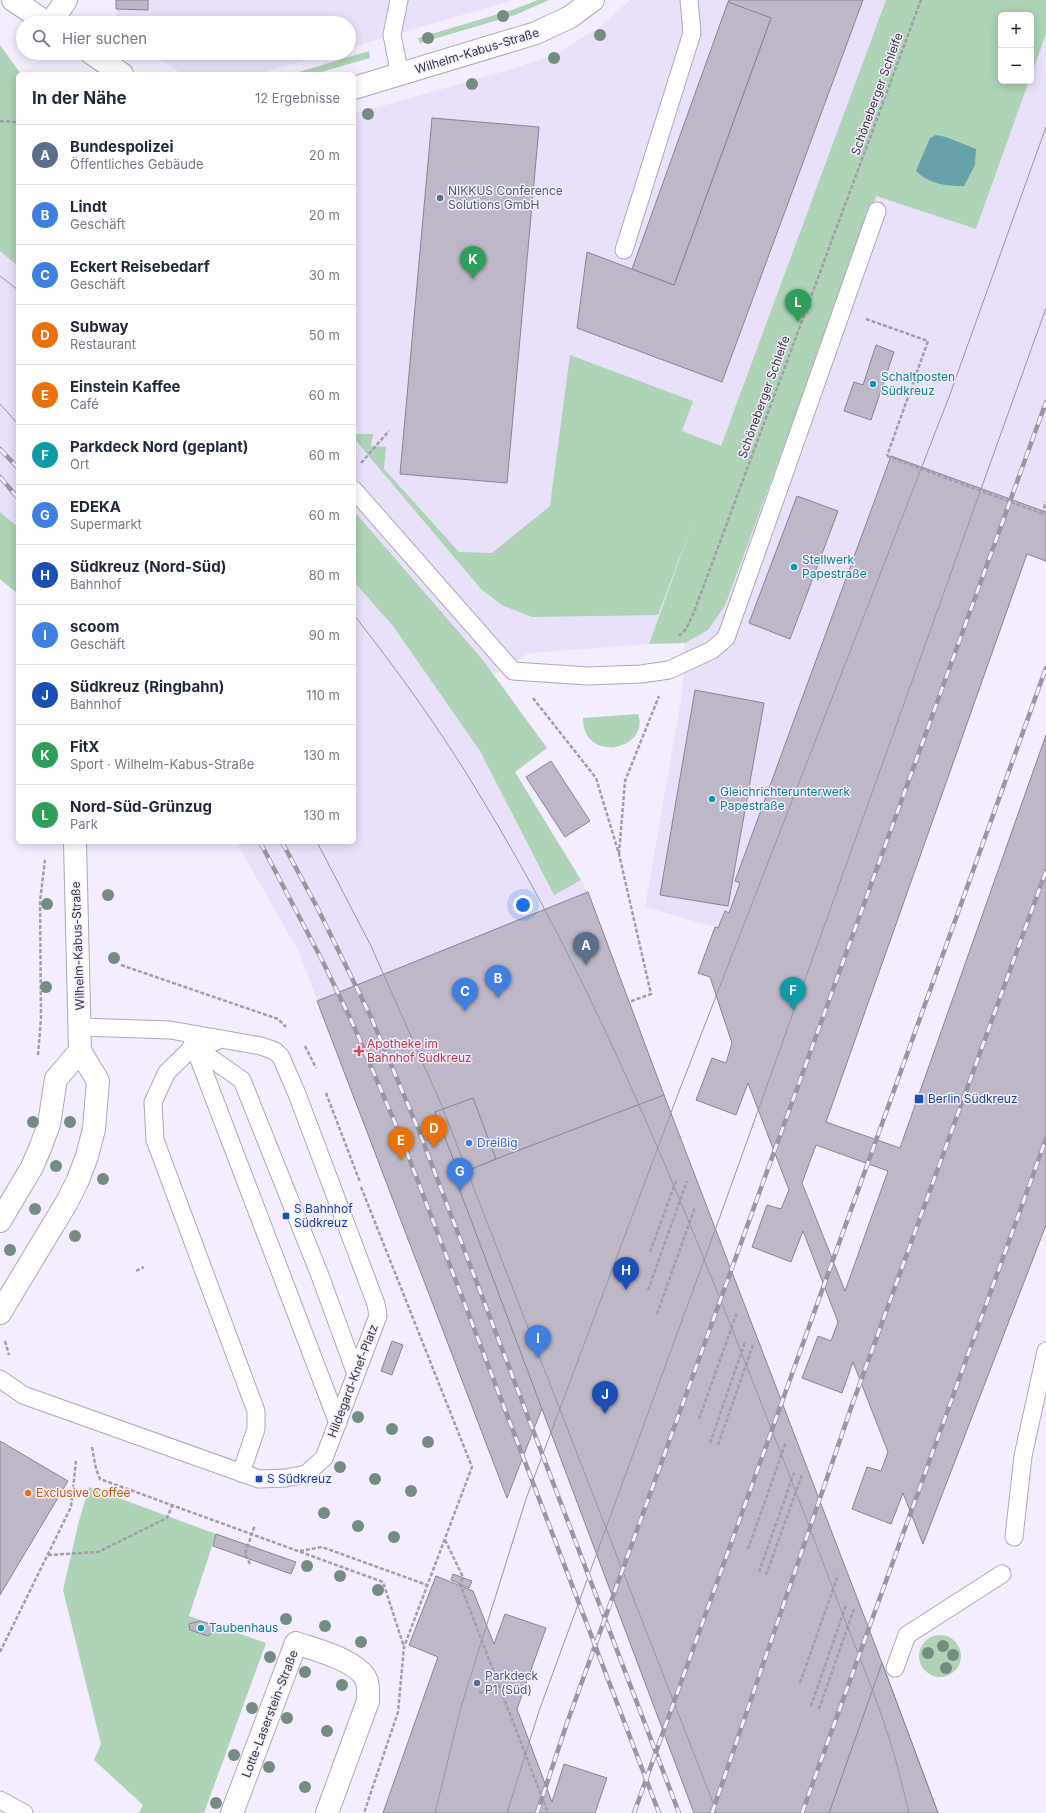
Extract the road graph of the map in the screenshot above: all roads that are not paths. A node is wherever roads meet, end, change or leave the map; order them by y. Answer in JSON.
{"nodes":[{"id":1,"x":13,"y":0,"type":"edge"},
{"id":2,"x":66,"y":0,"type":"edge"},
{"id":3,"x":399,"y":0,"type":"edge"},
{"id":4,"x":593,"y":0,"type":"edge"},
{"id":5,"x":688,"y":0,"type":"edge"},
{"id":6,"x":37,"y":16,"type":"edge"},
{"id":7,"x":56,"y":16,"type":"edge"},
{"id":8,"x":101,"y":60,"type":"edge"},
{"id":9,"x":119,"y":72,"type":"edge"},
{"id":10,"x":400,"y":75,"type":"junction"},
{"id":11,"x":356,"y":87,"type":"edge"},
{"id":12,"x":877,"y":211,"type":"dead end"},
{"id":13,"x":624,"y":250,"type":"dead end"},
{"id":14,"x":356,"y":492,"type":"edge"},
{"id":15,"x":75,"y":844,"type":"edge"},
{"id":16,"x":80,"y":1027,"type":"junction"},
{"id":17,"x":170,"y":1030,"type":"junction"},
{"id":18,"x":223,"y":1040,"type":"junction"},
{"id":19,"x":194,"y":1046,"type":"junction"},
{"id":20,"x":80,"y":1051,"type":"junction"},
{"id":21,"x":0,"y":1221,"type":"edge"},
{"id":22,"x":0,"y":1313,"type":"edge"},
{"id":23,"x":1046,"y":1351,"type":"edge"},
{"id":24,"x":356,"y":1374,"type":"junction"},
{"id":25,"x":0,"y":1379,"type":"edge"},
{"id":26,"x":338,"y":1423,"type":"junction"},
{"id":27,"x":242,"y":1472,"type":"junction"},
{"id":28,"x":1014,"y":1537,"type":"dead end"},
{"id":29,"x":1002,"y":1574,"type":"dead end"},
{"id":30,"x":895,"y":1668,"type":"dead end"},
{"id":31,"x":0,"y":1800,"type":"edge"},
{"id":32,"x":24,"y":1813,"type":"edge"},
{"id":33,"x":232,"y":1813,"type":"edge"},
{"id":34,"x":327,"y":1813,"type":"edge"}],
"edges":[{"from":1,"to":6,"type":"street"},
{"from":2,"to":7,"type":"street"},
{"from":3,"to":10,"type":"lane"},
{"from":4,"to":10,"type":"street","name":"Wilhelm-Kabus-Straße"},
{"from":5,"to":13,"type":"lane"},
{"from":8,"to":9,"type":"street"},
{"from":10,"to":11,"type":"street","name":"Wilhelm-Kabus-Straße"},
{"from":12,"to":14,"type":"lane"},
{"from":15,"to":16,"type":"street","name":"Wilhelm-Kabus-Straße"},
{"from":16,"to":17,"type":"lane","name":"Hildegard-Knef-Platz"},
{"from":16,"to":20,"type":"street","name":"Wilhelm-Kabus-Straße"},
{"from":17,"to":18,"type":"lane","name":"Hildegard-Knef-Platz"},
{"from":17,"to":19,"type":"lane"},
{"from":18,"to":19,"type":"lane"},
{"from":18,"to":24,"type":"lane","name":"Hildegard-Knef-Platz"},
{"from":19,"to":24,"type":"lane"},
{"from":19,"to":26,"type":"lane"},
{"from":19,"to":27,"type":"lane"},
{"from":20,"to":21,"type":"street"},
{"from":20,"to":22,"type":"street"},
{"from":23,"to":28,"type":"lane"},
{"from":24,"to":26,"type":"lane","name":"Hildegard-Knef-Platz"},
{"from":25,"to":27,"type":"lane","name":"Hildegard-Knef-Platz"},
{"from":26,"to":27,"type":"lane","name":"Hildegard-Knef-Platz"},
{"from":29,"to":30,"type":"lane"},
{"from":31,"to":32,"type":"lane"},
{"from":33,"to":34,"type":"street","name":"Lotte-Laserstein-Straße"}]}
